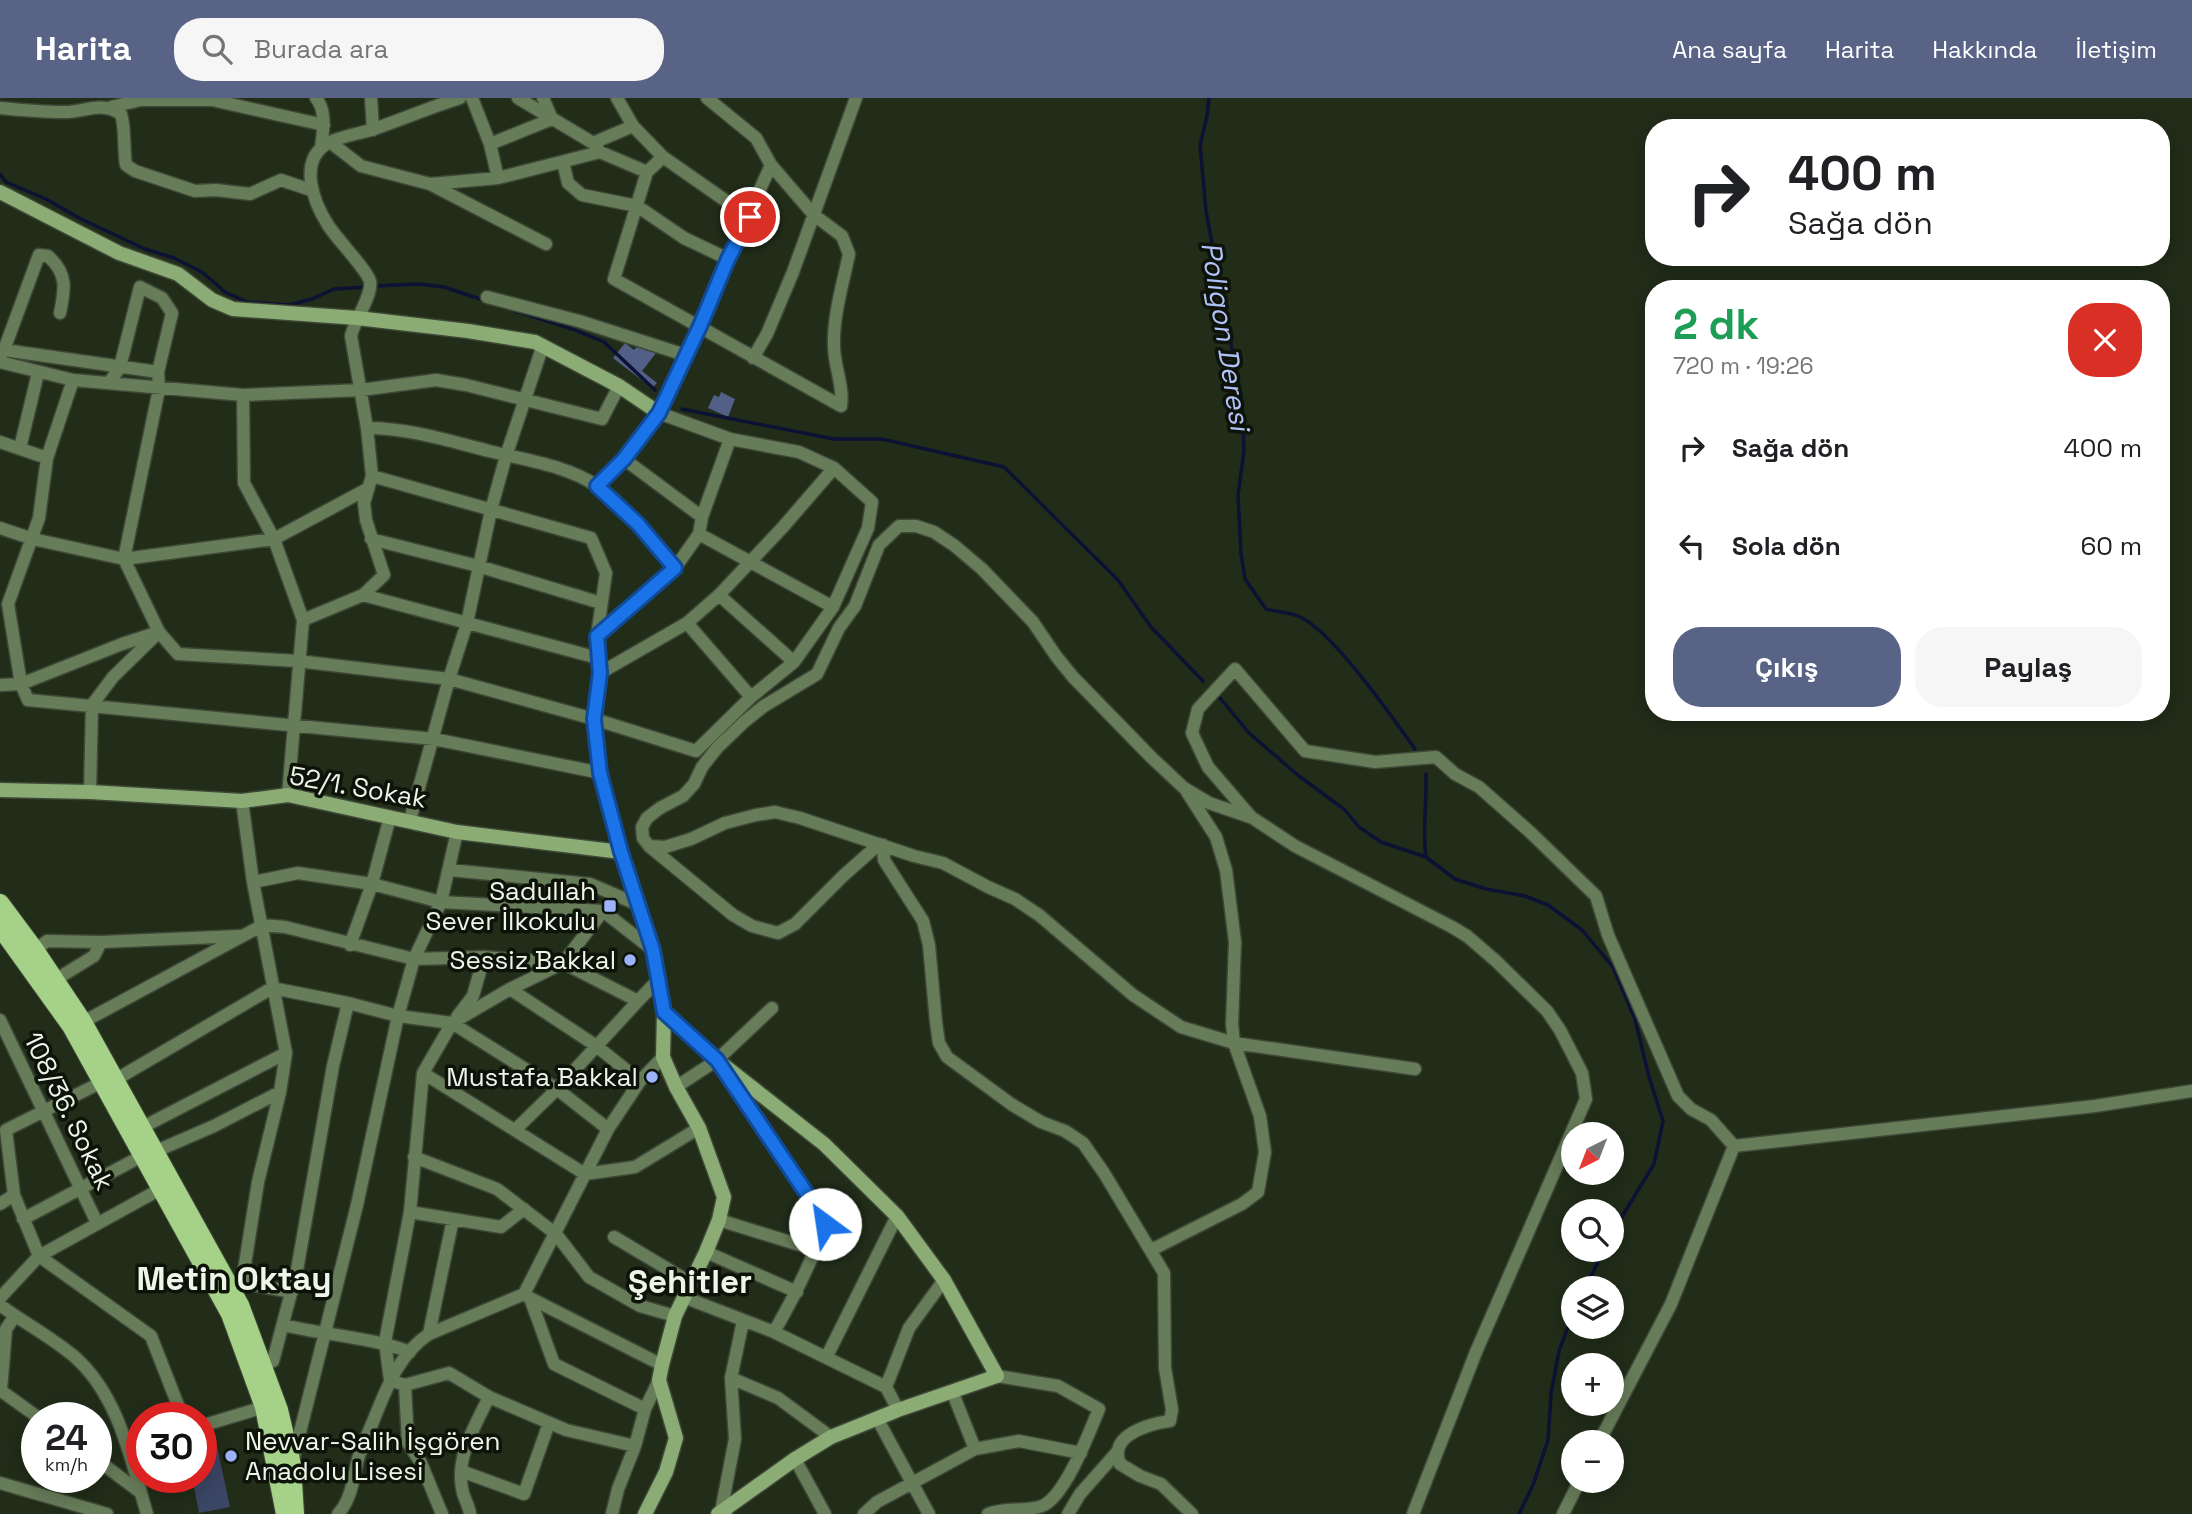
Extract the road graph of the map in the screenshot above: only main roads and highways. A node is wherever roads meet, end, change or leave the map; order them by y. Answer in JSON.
{"nodes":[{"id":1,"x":0,"y":903,"type":"edge"},
{"id":2,"x":0,"y":927,"type":"edge"},
{"id":3,"x":109,"y":1081,"type":"junction"},
{"id":4,"x":148,"y":1154,"type":"junction"},
{"id":5,"x":165,"y":1186,"type":"junction"},
{"id":6,"x":285,"y":1514,"type":"edge"},
{"id":7,"x":295,"y":1514,"type":"edge"}],
"edges":[{"from":1,"to":3,"type":"main road"},
{"from":2,"to":3,"type":"main road"},
{"from":3,"to":4,"type":"main road"},
{"from":3,"to":4,"type":"main road"},
{"from":4,"to":5,"type":"main road"},
{"from":5,"to":6,"type":"main road"},
{"from":5,"to":7,"type":"main road"}]}
